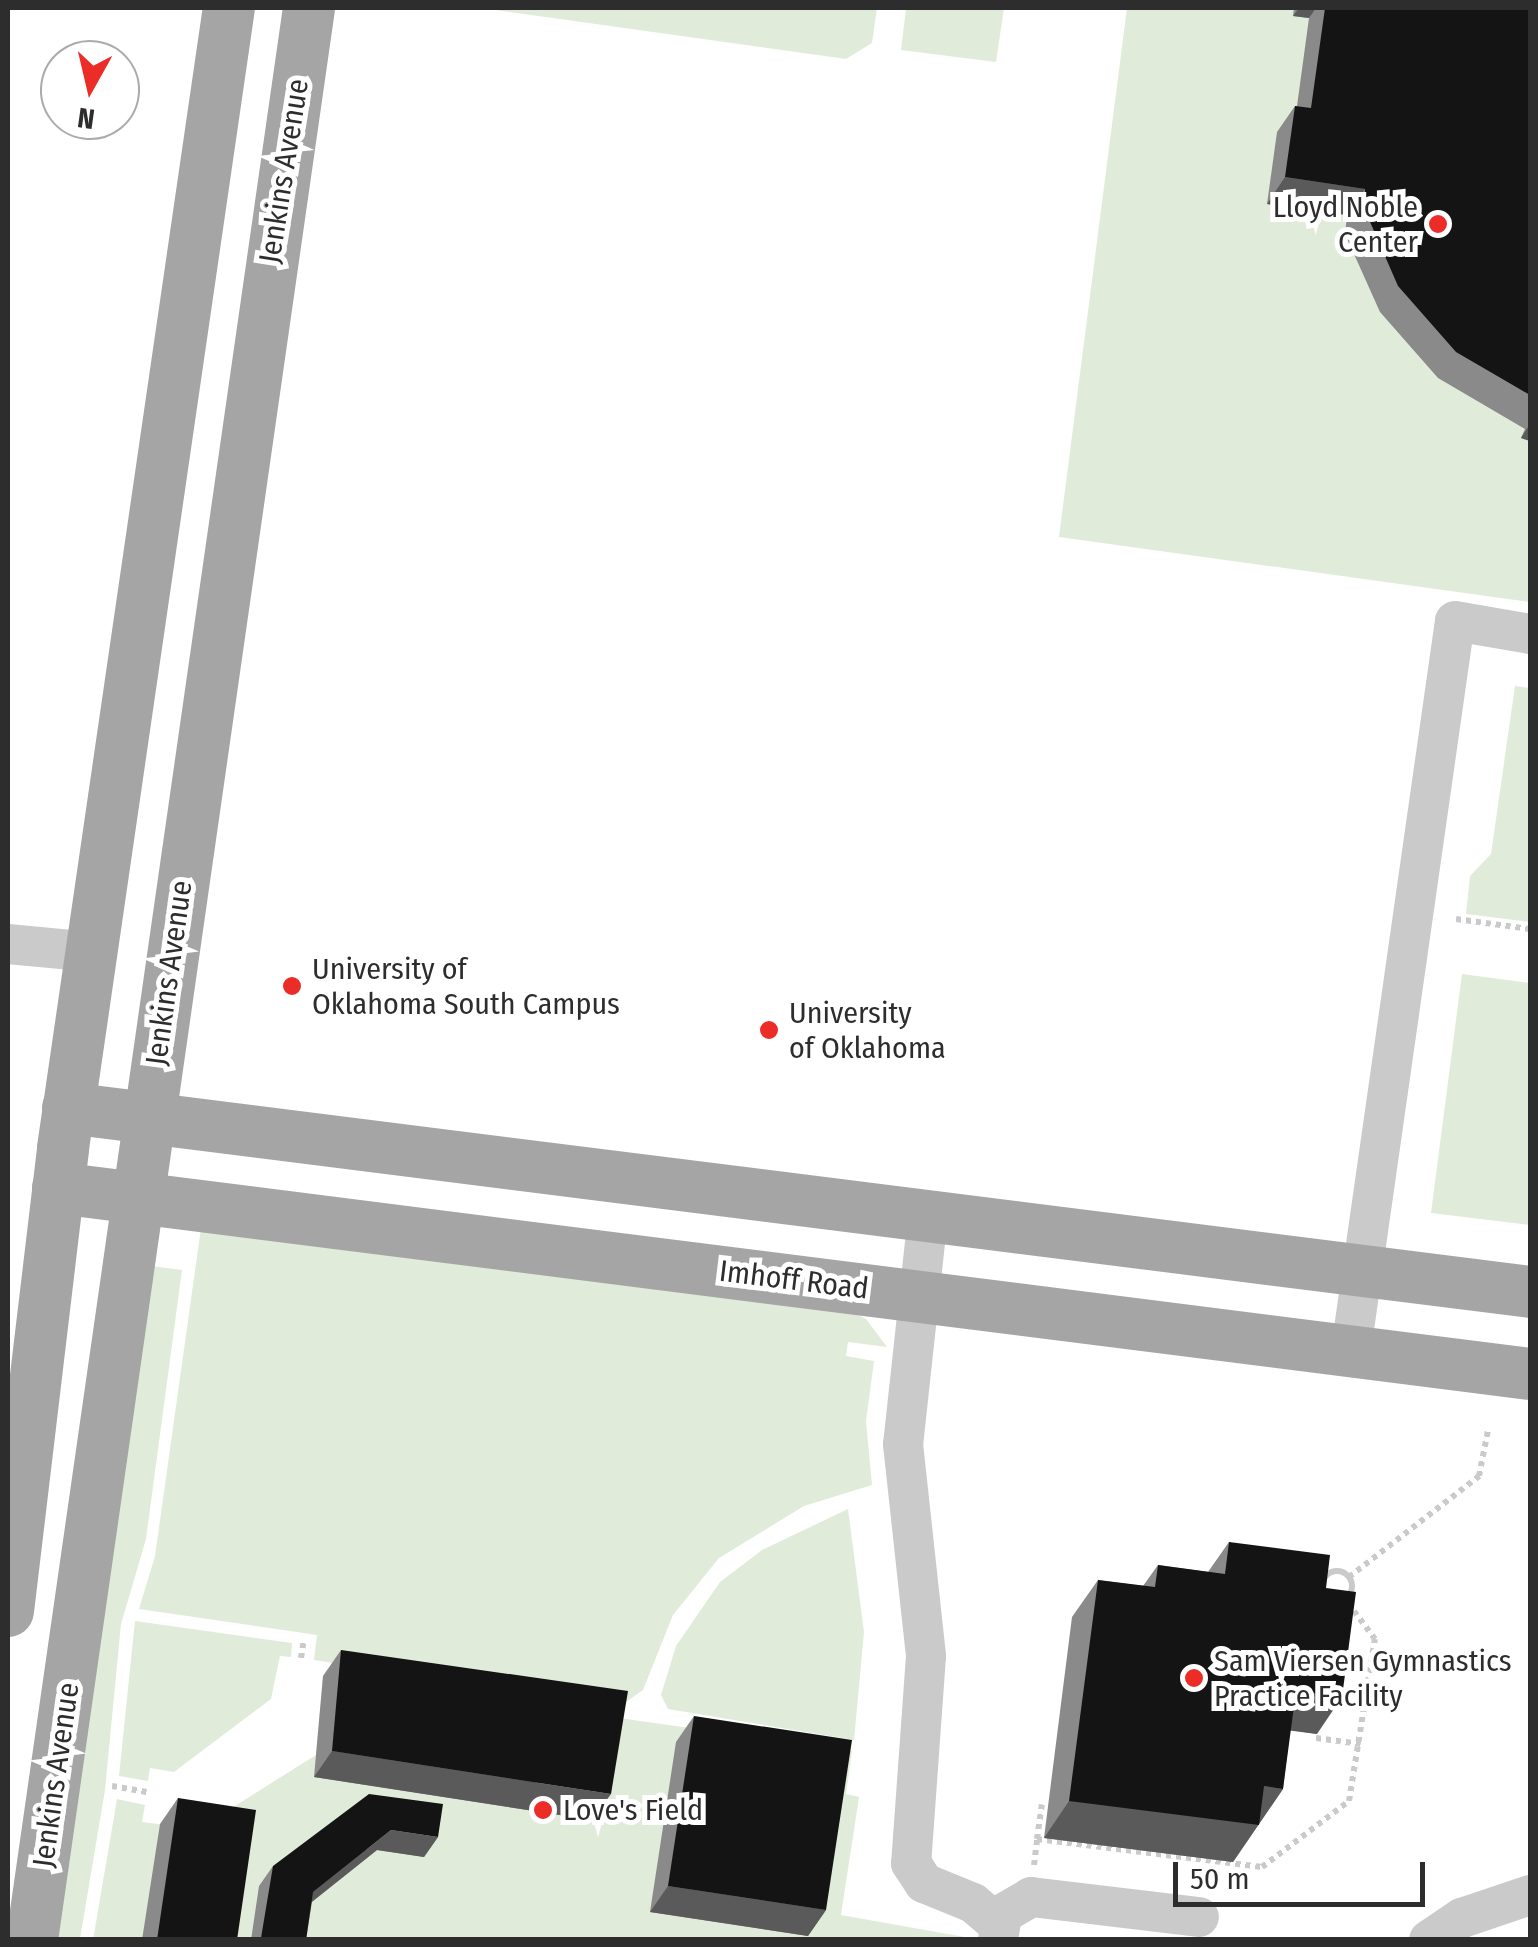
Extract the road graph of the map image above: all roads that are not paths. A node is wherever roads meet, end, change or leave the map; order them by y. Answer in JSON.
{"nodes":[{"id":1,"x":229,"y":8,"type":"edge"},
{"id":2,"x":309,"y":8,"type":"edge"},
{"id":3,"x":189,"y":258,"type":"junction"},
{"id":4,"x":268,"y":271,"type":"junction"},
{"id":5,"x":148,"y":544,"type":"junction"},
{"id":6,"x":228,"y":557,"type":"junction"},
{"id":7,"x":1530,"y":634,"type":"edge"},
{"id":8,"x":8,"y":944,"type":"edge"},
{"id":9,"x":92,"y":952,"type":"junction"},
{"id":10,"x":68,"y":1108,"type":"junction"},
{"id":11,"x":149,"y":1116,"type":"junction"},
{"id":12,"x":58,"y":1188,"type":"junction"},
{"id":13,"x":138,"y":1198,"type":"junction"},
{"id":14,"x":928,"y":1215,"type":"junction"},
{"id":15,"x":1361,"y":1270,"type":"junction"},
{"id":16,"x":1530,"y":1292,"type":"edge"},
{"id":17,"x":919,"y":1296,"type":"junction"},
{"id":18,"x":1352,"y":1350,"type":"junction"},
{"id":19,"x":1530,"y":1374,"type":"edge"},
{"id":20,"x":8,"y":1611,"type":"edge"},
{"id":21,"x":1530,"y":1896,"type":"edge"},
{"id":22,"x":1199,"y":1917,"type":"dead end"},
{"id":23,"x":998,"y":1932,"type":"edge"},
{"id":24,"x":32,"y":1940,"type":"edge"},
{"id":25,"x":1429,"y":1940,"type":"edge"}],
"edges":[{"from":1,"to":3,"type":"main road"},
{"from":2,"to":4,"type":"main road","name":"Jenkins Avenue"},
{"from":3,"to":4,"type":"main road"},
{"from":3,"to":5,"type":"main road"},
{"from":4,"to":6,"type":"main road","name":"Jenkins Avenue"},
{"from":5,"to":6,"type":"main road"},
{"from":5,"to":9,"type":"main road"},
{"from":6,"to":11,"type":"main road","name":"Jenkins Avenue"},
{"from":7,"to":15,"type":"street"},
{"from":8,"to":9,"type":"street"},
{"from":9,"to":10,"type":"main road"},
{"from":10,"to":11,"type":"main road"},
{"from":10,"to":12,"type":"main road"},
{"from":11,"to":13,"type":"main road","name":"Jenkins Avenue"},
{"from":11,"to":14,"type":"main road"},
{"from":12,"to":13,"type":"main road","name":"Imhoff Road"},
{"from":12,"to":20,"type":"main road"},
{"from":13,"to":17,"type":"main road","name":"Imhoff Road"},
{"from":13,"to":24,"type":"main road","name":"Jenkins Avenue"},
{"from":14,"to":15,"type":"main road"},
{"from":14,"to":17,"type":"street"},
{"from":15,"to":16,"type":"main road"},
{"from":15,"to":18,"type":"street"},
{"from":17,"to":18,"type":"main road","name":"Imhoff Road"},
{"from":17,"to":23,"type":"street"},
{"from":18,"to":19,"type":"main road","name":"Imhoff Road"},
{"from":21,"to":25,"type":"street"},
{"from":22,"to":23,"type":"street"}]}
